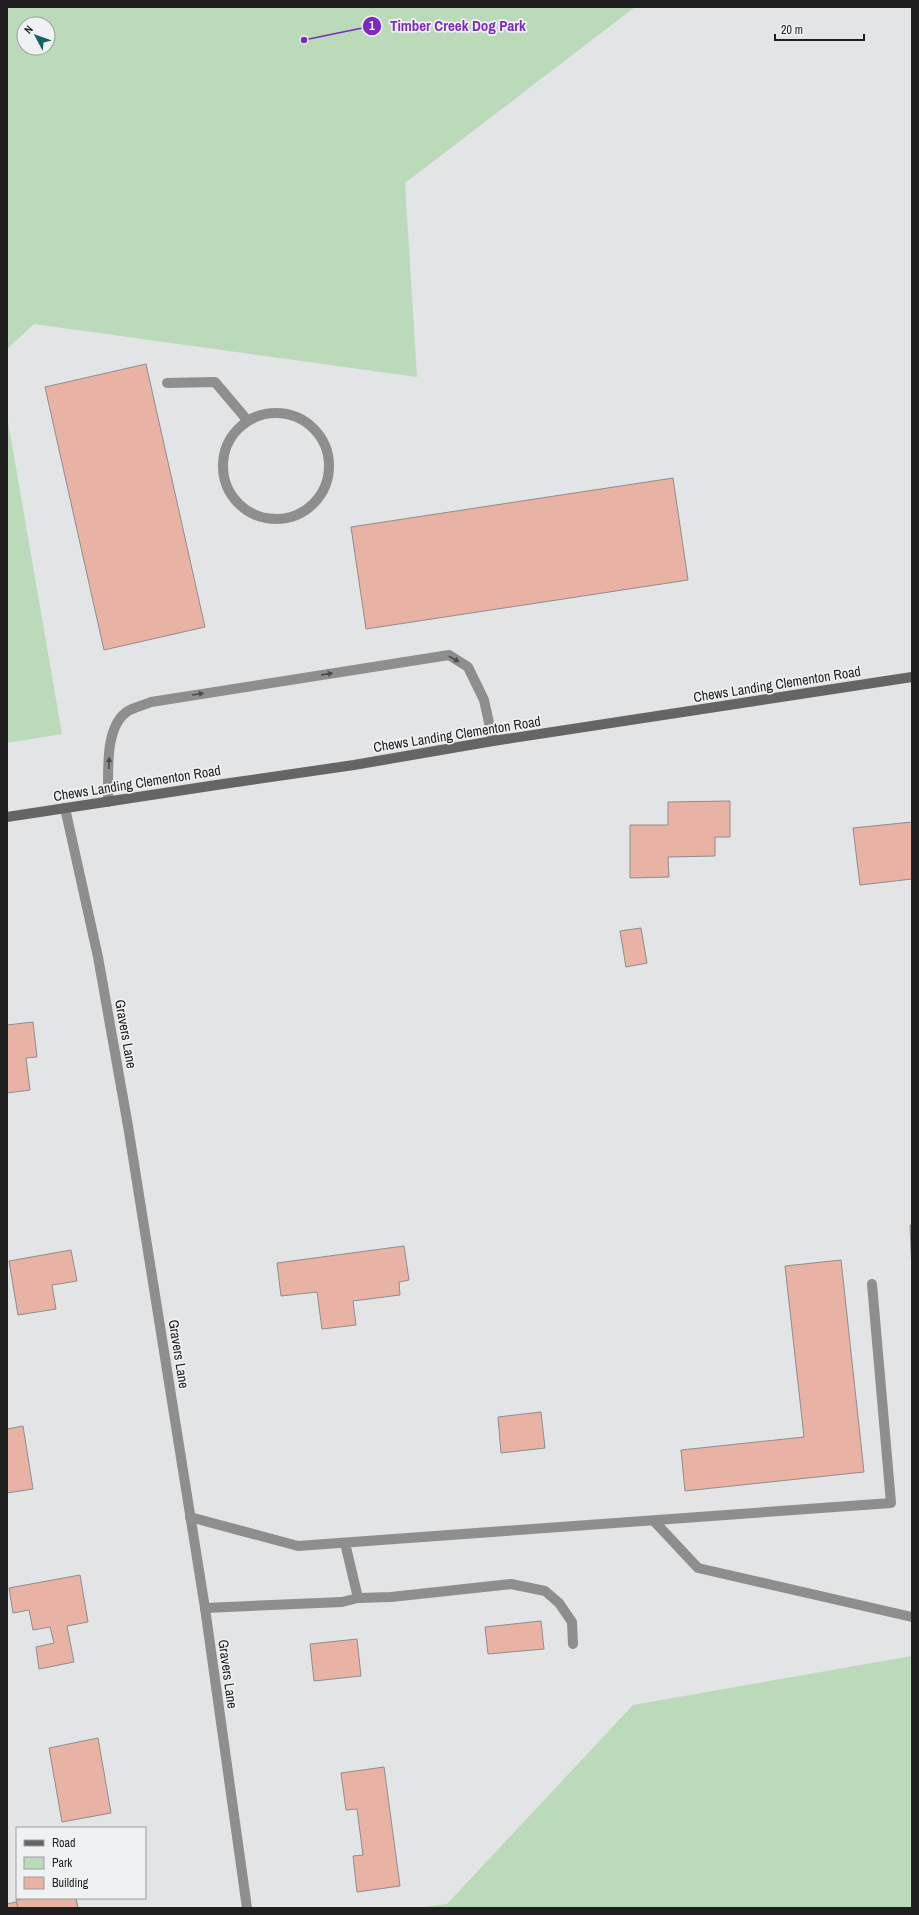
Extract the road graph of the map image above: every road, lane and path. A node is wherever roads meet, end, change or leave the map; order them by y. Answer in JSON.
{"nodes":[{"id":1,"x":167,"y":383,"type":"dead end"},
{"id":2,"x":248,"y":420,"type":"junction"},
{"id":3,"x":912,"y":677,"type":"edge"},
{"id":4,"x":493,"y":741,"type":"junction"},
{"id":5,"x":108,"y":802,"type":"junction"},
{"id":6,"x":64,"y":808,"type":"junction"},
{"id":7,"x":7,"y":818,"type":"edge"},
{"id":8,"x":872,"y":1284,"type":"dead end"},
{"id":9,"x":190,"y":1517,"type":"junction"},
{"id":10,"x":654,"y":1521,"type":"junction"},
{"id":11,"x":344,"y":1543,"type":"junction"},
{"id":12,"x":358,"y":1598,"type":"junction"},
{"id":13,"x":205,"y":1608,"type":"junction"},
{"id":14,"x":912,"y":1617,"type":"edge"},
{"id":15,"x":573,"y":1644,"type":"dead end"},
{"id":16,"x":247,"y":1908,"type":"edge"}],
"edges":[{"from":1,"to":2,"type":"street"},
{"from":2,"to":2,"type":"street"},
{"from":3,"to":4,"type":"main road","name":"Chews Landing Clementon Road"},
{"from":4,"to":5,"type":"main road","name":"Chews Landing Clementon Road"},
{"from":5,"to":4,"type":"street","one_way":true},
{"from":5,"to":6,"type":"main road","name":"Chews Landing Clementon Road"},
{"from":6,"to":7,"type":"main road","name":"Chews Landing Clementon Road"},
{"from":6,"to":9,"type":"street","name":"Gravers Lane"},
{"from":8,"to":10,"type":"street"},
{"from":9,"to":11,"type":"street"},
{"from":9,"to":13,"type":"street","name":"Gravers Lane"},
{"from":10,"to":11,"type":"street"},
{"from":10,"to":14,"type":"street"},
{"from":11,"to":12,"type":"street"},
{"from":12,"to":13,"type":"street"},
{"from":12,"to":15,"type":"street"},
{"from":13,"to":16,"type":"street","name":"Gravers Lane"}]}
